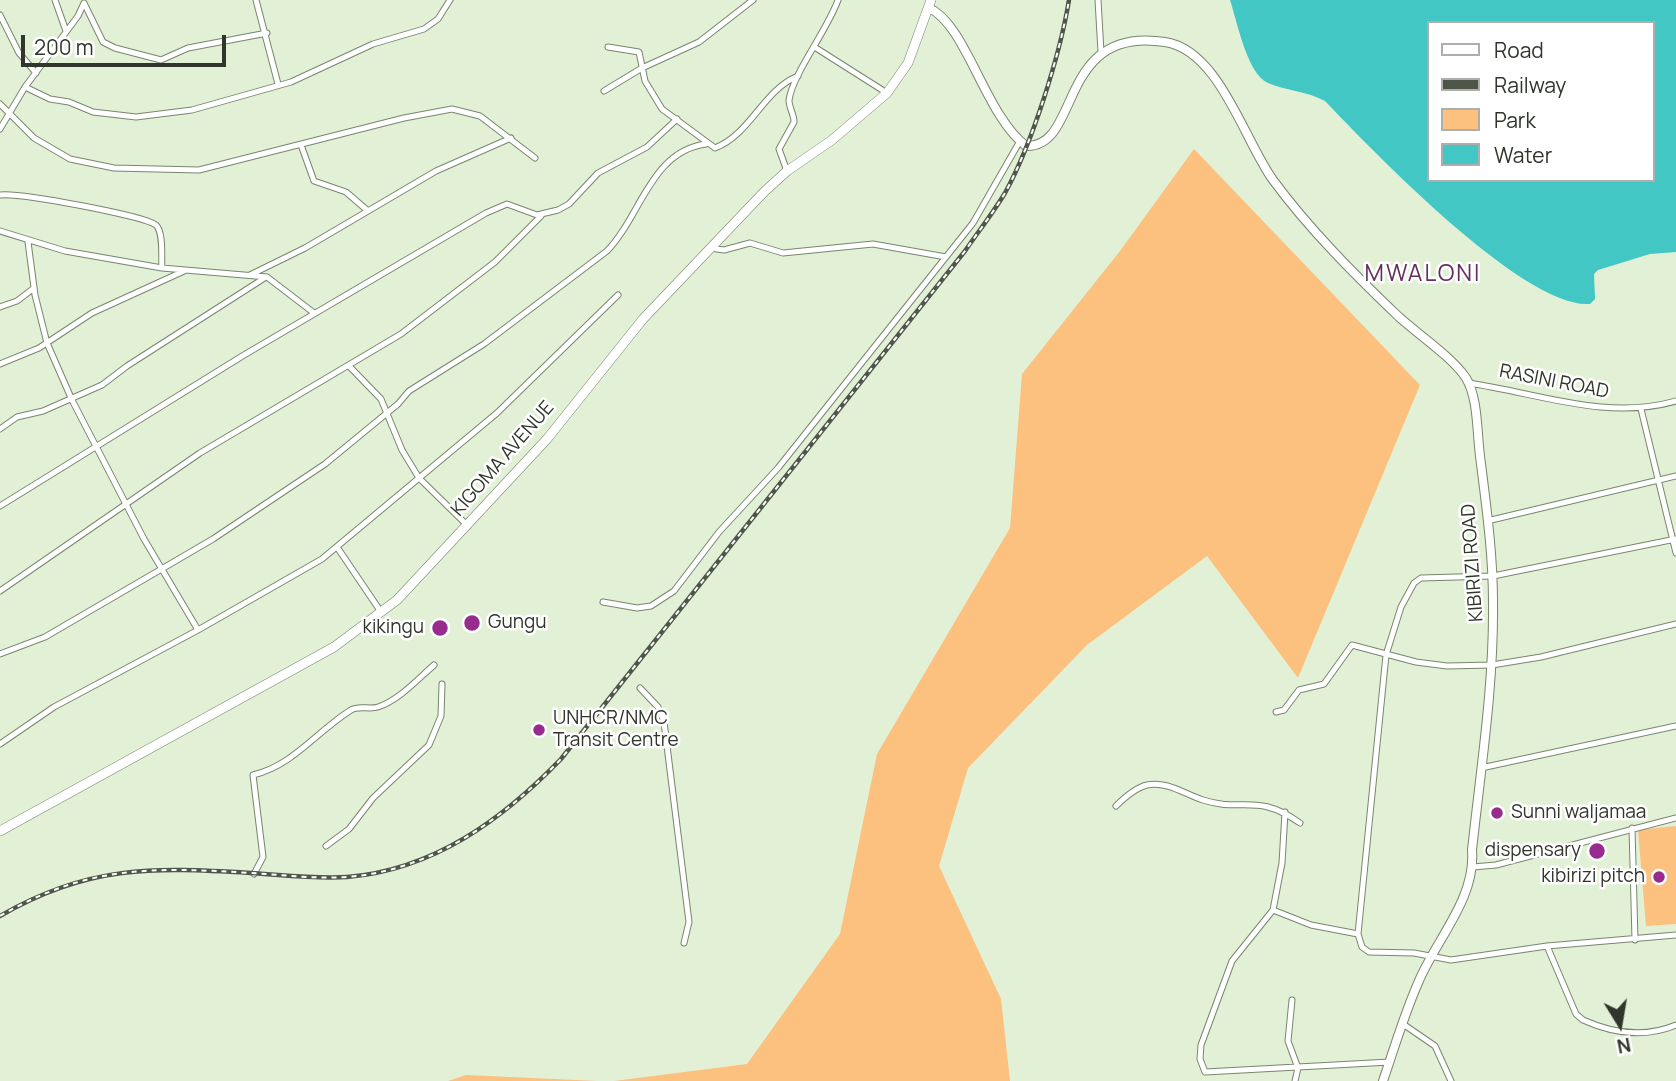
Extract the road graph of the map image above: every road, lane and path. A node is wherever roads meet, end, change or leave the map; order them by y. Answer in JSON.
{"nodes":[{"id":1,"x":55,"y":0,"type":"edge"},
{"id":2,"x":256,"y":0,"type":"edge"},
{"id":3,"x":450,"y":0,"type":"edge"},
{"id":4,"x":753,"y":0,"type":"edge"},
{"id":5,"x":838,"y":0,"type":"edge"},
{"id":6,"x":1098,"y":0,"type":"edge"},
{"id":7,"x":84,"y":2,"type":"edge"},
{"id":8,"x":930,"y":4,"type":"edge"},
{"id":9,"x":0,"y":15,"type":"edge"},
{"id":10,"x":66,"y":31,"type":"junction"},
{"id":11,"x":267,"y":33,"type":"junction"},
{"id":12,"x":608,"y":47,"type":"dead end"},
{"id":13,"x":816,"y":48,"type":"junction"},
{"id":14,"x":1101,"y":52,"type":"junction"},
{"id":15,"x":642,"y":68,"type":"junction"},
{"id":16,"x":36,"y":73,"type":"junction"},
{"id":17,"x":798,"y":76,"type":"junction"},
{"id":18,"x":278,"y":84,"type":"junction"},
{"id":19,"x":25,"y":87,"type":"junction"},
{"id":20,"x":604,"y":91,"type":"dead end"},
{"id":21,"x":887,"y":93,"type":"junction"},
{"id":22,"x":0,"y":104,"type":"edge"},
{"id":23,"x":8,"y":113,"type":"junction"},
{"id":24,"x":677,"y":120,"type":"junction"},
{"id":25,"x":0,"y":129,"type":"edge"},
{"id":26,"x":511,"y":138,"type":"junction"},
{"id":27,"x":1020,"y":141,"type":"junction"},
{"id":28,"x":706,"y":144,"type":"junction"},
{"id":29,"x":301,"y":145,"type":"junction"},
{"id":30,"x":535,"y":158,"type":"dead end"},
{"id":31,"x":787,"y":171,"type":"junction"},
{"id":32,"x":0,"y":195,"type":"edge"},
{"id":33,"x":368,"y":211,"type":"junction"},
{"id":34,"x":541,"y":216,"type":"junction"},
{"id":35,"x":0,"y":231,"type":"edge"},
{"id":36,"x":28,"y":242,"type":"junction"},
{"id":37,"x":710,"y":248,"type":"junction"},
{"id":38,"x":946,"y":257,"type":"junction"},
{"id":39,"x":162,"y":268,"type":"junction"},
{"id":40,"x":184,"y":271,"type":"junction"},
{"id":41,"x":250,"y":275,"type":"junction"},
{"id":42,"x":267,"y":277,"type":"junction"},
{"id":43,"x":34,"y":288,"type":"junction"},
{"id":44,"x":618,"y":295,"type":"dead end"},
{"id":45,"x":0,"y":307,"type":"edge"},
{"id":46,"x":314,"y":313,"type":"junction"},
{"id":47,"x":47,"y":343,"type":"junction"},
{"id":48,"x":0,"y":364,"type":"edge"},
{"id":49,"x":349,"y":366,"type":"junction"},
{"id":50,"x":1468,"y":383,"type":"junction"},
{"id":51,"x":72,"y":400,"type":"junction"},
{"id":52,"x":1676,"y":401,"type":"edge"},
{"id":53,"x":1641,"y":410,"type":"junction"},
{"id":54,"x":386,"y":414,"type":"junction"},
{"id":55,"x":0,"y":429,"type":"edge"},
{"id":56,"x":94,"y":448,"type":"junction"},
{"id":57,"x":1676,"y":476,"type":"edge"},
{"id":58,"x":419,"y":478,"type":"junction"},
{"id":59,"x":1659,"y":481,"type":"junction"},
{"id":60,"x":126,"y":505,"type":"junction"},
{"id":61,"x":0,"y":506,"type":"edge"},
{"id":62,"x":1487,"y":522,"type":"junction"},
{"id":63,"x":468,"y":526,"type":"junction"},
{"id":64,"x":1674,"y":540,"type":"edge"},
{"id":65,"x":337,"y":547,"type":"junction"},
{"id":66,"x":1676,"y":553,"type":"edge"},
{"id":67,"x":162,"y":571,"type":"junction"},
{"id":68,"x":1493,"y":576,"type":"junction"},
{"id":69,"x":0,"y":591,"type":"edge"},
{"id":70,"x":603,"y":602,"type":"dead end"},
{"id":71,"x":381,"y":612,"type":"junction"},
{"id":72,"x":1676,"y":624,"type":"edge"},
{"id":73,"x":198,"y":630,"type":"junction"},
{"id":74,"x":0,"y":654,"type":"edge"},
{"id":75,"x":1386,"y":655,"type":"junction"},
{"id":76,"x":434,"y":665,"type":"dead end"},
{"id":77,"x":1492,"y":665,"type":"junction"},
{"id":78,"x":442,"y":684,"type":"dead end"},
{"id":79,"x":640,"y":688,"type":"dead end"},
{"id":80,"x":1276,"y":712,"type":"dead end"},
{"id":81,"x":1676,"y":726,"type":"edge"},
{"id":82,"x":0,"y":744,"type":"edge"},
{"id":83,"x":1481,"y":768,"type":"junction"},
{"id":84,"x":1116,"y":806,"type":"dead end"},
{"id":85,"x":1285,"y":812,"type":"junction"},
{"id":86,"x":1676,"y":818,"type":"edge"},
{"id":87,"x":1300,"y":823,"type":"dead end"},
{"id":88,"x":2,"y":828,"type":"edge"},
{"id":89,"x":1632,"y":828,"type":"junction"},
{"id":90,"x":326,"y":846,"type":"dead end"},
{"id":91,"x":1473,"y":867,"type":"junction"},
{"id":92,"x":254,"y":874,"type":"dead end"},
{"id":93,"x":1273,"y":910,"type":"junction"},
{"id":94,"x":1357,"y":934,"type":"junction"},
{"id":95,"x":1676,"y":935,"type":"edge"},
{"id":96,"x":1635,"y":940,"type":"junction"},
{"id":97,"x":684,"y":943,"type":"dead end"},
{"id":98,"x":1547,"y":946,"type":"junction"},
{"id":99,"x":1430,"y":956,"type":"junction"},
{"id":100,"x":1292,"y":1000,"type":"dead end"},
{"id":101,"x":1403,"y":1024,"type":"junction"},
{"id":102,"x":1676,"y":1025,"type":"edge"},
{"id":103,"x":1390,"y":1062,"type":"junction"},
{"id":104,"x":1298,"y":1068,"type":"junction"},
{"id":105,"x":1295,"y":1081,"type":"edge"},
{"id":106,"x":1383,"y":1081,"type":"edge"},
{"id":107,"x":1451,"y":1081,"type":"edge"}],
"edges":[{"from":1,"to":10,"type":"street"},
{"from":2,"to":11,"type":"street"},
{"from":3,"to":18,"type":"street"},
{"from":4,"to":15,"type":"street"},
{"from":5,"to":13,"type":"street"},
{"from":6,"to":14,"type":"street"},
{"from":7,"to":10,"type":"street"},
{"from":7,"to":11,"type":"street"},
{"from":8,"to":21,"type":"main road","name":"KIGOMA AVENUE"},
{"from":8,"to":27,"type":"street"},
{"from":9,"to":16,"type":"street"},
{"from":10,"to":16,"type":"street"},
{"from":11,"to":18,"type":"street"},
{"from":12,"to":15,"type":"street"},
{"from":13,"to":17,"type":"street"},
{"from":13,"to":21,"type":"street"},
{"from":14,"to":27,"type":"street"},
{"from":14,"to":50,"type":"street"},
{"from":15,"to":20,"type":"street"},
{"from":15,"to":24,"type":"street"},
{"from":16,"to":19,"type":"street"},
{"from":17,"to":28,"type":"street"},
{"from":17,"to":31,"type":"street"},
{"from":18,"to":19,"type":"street"},
{"from":19,"to":23,"type":"street"},
{"from":21,"to":31,"type":"main road","name":"KIGOMA AVENUE"},
{"from":22,"to":23,"type":"street"},
{"from":23,"to":25,"type":"street"},
{"from":23,"to":29,"type":"street"},
{"from":24,"to":28,"type":"street"},
{"from":24,"to":34,"type":"street"},
{"from":26,"to":29,"type":"street"},
{"from":26,"to":30,"type":"street"},
{"from":26,"to":33,"type":"street"},
{"from":27,"to":38,"type":"street"},
{"from":28,"to":54,"type":"street"},
{"from":29,"to":33,"type":"street"},
{"from":31,"to":37,"type":"main road","name":"KIGOMA AVENUE"},
{"from":32,"to":39,"type":"street"},
{"from":33,"to":41,"type":"street"},
{"from":34,"to":46,"type":"street"},
{"from":34,"to":49,"type":"street"},
{"from":35,"to":36,"type":"street"},
{"from":36,"to":39,"type":"street"},
{"from":36,"to":43,"type":"street"},
{"from":37,"to":38,"type":"street"},
{"from":37,"to":63,"type":"main road","name":"KIGOMA AVENUE"},
{"from":38,"to":70,"type":"street"},
{"from":39,"to":40,"type":"street"},
{"from":40,"to":41,"type":"street"},
{"from":40,"to":47,"type":"street"},
{"from":41,"to":42,"type":"street"},
{"from":42,"to":46,"type":"street"},
{"from":42,"to":51,"type":"street"},
{"from":43,"to":45,"type":"street"},
{"from":43,"to":47,"type":"street"},
{"from":44,"to":58,"type":"street"},
{"from":46,"to":56,"type":"street"},
{"from":47,"to":48,"type":"street"},
{"from":47,"to":51,"type":"street"},
{"from":49,"to":54,"type":"street"},
{"from":49,"to":60,"type":"street"},
{"from":50,"to":53,"type":"street","name":"RASINI ROAD"},
{"from":50,"to":62,"type":"street","name":"KIBIRIZI ROAD"},
{"from":51,"to":55,"type":"street"},
{"from":51,"to":56,"type":"street"},
{"from":52,"to":53,"type":"street","name":"RASINI ROAD"},
{"from":53,"to":59,"type":"street"},
{"from":54,"to":58,"type":"street"},
{"from":54,"to":67,"type":"street"},
{"from":56,"to":60,"type":"street"},
{"from":56,"to":61,"type":"street"},
{"from":57,"to":59,"type":"street"},
{"from":58,"to":63,"type":"street"},
{"from":58,"to":65,"type":"street"},
{"from":59,"to":62,"type":"street"},
{"from":59,"to":64,"type":"street"},
{"from":60,"to":67,"type":"street"},
{"from":60,"to":69,"type":"street"},
{"from":62,"to":68,"type":"street","name":"KIBIRIZI ROAD"},
{"from":63,"to":71,"type":"main road","name":"KIGOMA AVENUE"},
{"from":64,"to":66,"type":"street"},
{"from":64,"to":68,"type":"street"},
{"from":65,"to":71,"type":"street"},
{"from":65,"to":73,"type":"street"},
{"from":67,"to":73,"type":"street"},
{"from":67,"to":74,"type":"street"},
{"from":68,"to":75,"type":"street"},
{"from":68,"to":77,"type":"street","name":"KIBIRIZI ROAD"},
{"from":71,"to":88,"type":"main road","name":"KIGOMA AVENUE"},
{"from":72,"to":77,"type":"street"},
{"from":73,"to":82,"type":"street"},
{"from":75,"to":77,"type":"street"},
{"from":75,"to":80,"type":"street"},
{"from":75,"to":94,"type":"street"},
{"from":76,"to":92,"type":"street"},
{"from":77,"to":83,"type":"street","name":"KIBIRIZI ROAD"},
{"from":78,"to":90,"type":"street"},
{"from":79,"to":97,"type":"street"},
{"from":81,"to":83,"type":"street"},
{"from":83,"to":91,"type":"street","name":"KIBIRIZI ROAD"},
{"from":84,"to":85,"type":"street"},
{"from":85,"to":87,"type":"street"},
{"from":85,"to":93,"type":"street"},
{"from":86,"to":89,"type":"street"},
{"from":89,"to":91,"type":"street"},
{"from":89,"to":96,"type":"street"},
{"from":91,"to":99,"type":"street","name":"KIBIRIZI ROAD"},
{"from":93,"to":94,"type":"street"},
{"from":93,"to":104,"type":"street"},
{"from":94,"to":99,"type":"street"},
{"from":95,"to":96,"type":"street"},
{"from":96,"to":98,"type":"street"},
{"from":98,"to":99,"type":"street"},
{"from":98,"to":102,"type":"street"},
{"from":99,"to":101,"type":"street","name":"KIBIRIZI ROAD"},
{"from":100,"to":104,"type":"street"},
{"from":101,"to":103,"type":"street","name":"KIBIRIZI ROAD"},
{"from":101,"to":107,"type":"street"},
{"from":103,"to":104,"type":"street"},
{"from":103,"to":106,"type":"street","name":"KIBIRIZI ROAD"},
{"from":104,"to":105,"type":"street"}]}
